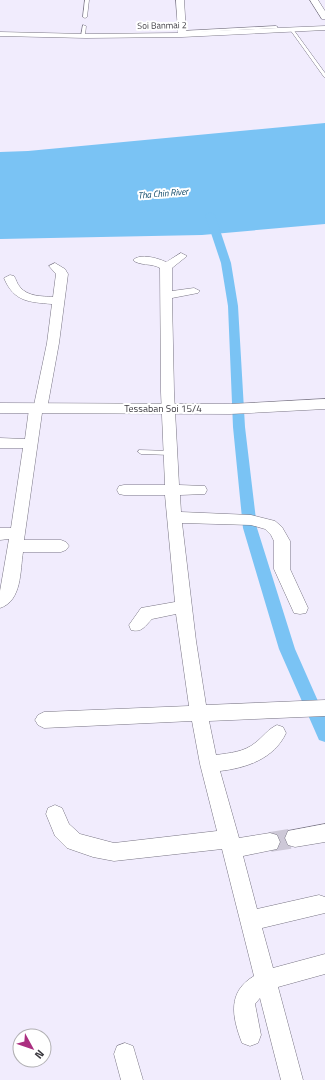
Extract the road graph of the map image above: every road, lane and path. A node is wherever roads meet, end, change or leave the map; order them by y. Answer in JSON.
{"nodes":[{"id":1,"x":87,"y":0,"type":"edge"},
{"id":2,"x":180,"y":0,"type":"edge"},
{"id":3,"x":314,"y":0,"type":"edge"},
{"id":4,"x":85,"y":17,"type":"dead end"},
{"id":5,"x":325,"y":17,"type":"edge"},
{"id":6,"x":84,"y":26,"type":"dead end"},
{"id":7,"x":276,"y":27,"type":"dead end"},
{"id":8,"x":325,"y":28,"type":"edge"},
{"id":9,"x":292,"y":30,"type":"junction"},
{"id":10,"x":182,"y":33,"type":"junction"},
{"id":11,"x":0,"y":34,"type":"edge"},
{"id":12,"x":83,"y":36,"type":"junction"},
{"id":13,"x":325,"y":76,"type":"edge"},
{"id":14,"x":181,"y":256,"type":"dead end"},
{"id":15,"x":139,"y":260,"type":"dead end"},
{"id":16,"x":55,"y":266,"type":"dead end"},
{"id":17,"x":166,"y":267,"type":"junction"},
{"id":18,"x":10,"y":278,"type":"dead end"},
{"id":19,"x":194,"y":291,"type":"dead end"},
{"id":20,"x":166,"y":296,"type":"junction"},
{"id":21,"x":58,"y":301,"type":"junction"},
{"id":22,"x":325,"y":404,"type":"edge"},
{"id":23,"x":0,"y":408,"type":"edge"},
{"id":24,"x":169,"y":408,"type":"junction"},
{"id":25,"x":38,"y":409,"type":"junction"},
{"id":26,"x":0,"y":443,"type":"edge"},
{"id":27,"x":30,"y":444,"type":"junction"},
{"id":28,"x":141,"y":452,"type":"dead end"},
{"id":29,"x":171,"y":453,"type":"junction"},
{"id":30,"x":173,"y":489,"type":"junction"},
{"id":31,"x":124,"y":490,"type":"dead end"},
{"id":32,"x":200,"y":490,"type":"dead end"},
{"id":33,"x":175,"y":517,"type":"junction"},
{"id":34,"x":0,"y":534,"type":"edge"},
{"id":35,"x":16,"y":539,"type":"junction"},
{"id":36,"x":61,"y":546,"type":"dead end"},
{"id":37,"x":0,"y":602,"type":"edge"},
{"id":38,"x":182,"y":607,"type":"junction"},
{"id":39,"x":300,"y":608,"type":"dead end"},
{"id":40,"x":137,"y":625,"type":"dead end"},
{"id":41,"x":318,"y":708,"type":"edge"},
{"id":42,"x":198,"y":714,"type":"junction"},
{"id":43,"x":44,"y":720,"type":"dead end"},
{"id":44,"x":277,"y":733,"type":"dead end"},
{"id":45,"x":209,"y":764,"type":"junction"},
{"id":46,"x":55,"y":814,"type":"dead end"},
{"id":47,"x":325,"y":833,"type":"edge"},
{"id":48,"x":295,"y":838,"type":"tunnel mouth"},
{"id":49,"x":270,"y":842,"type":"tunnel mouth"},
{"id":50,"x":231,"y":844,"type":"junction"},
{"id":51,"x":319,"y":905,"type":"dead end"},
{"id":52,"x":251,"y":920,"type":"junction"},
{"id":53,"x":325,"y":964,"type":"edge"},
{"id":54,"x":266,"y":980,"type":"junction"},
{"id":55,"x":250,"y":1035,"type":"dead end"},
{"id":56,"x":125,"y":1054,"type":"dead end"},
{"id":57,"x":132,"y":1080,"type":"edge"},
{"id":58,"x":292,"y":1080,"type":"edge"}],
"edges":[{"from":1,"to":4,"type":"lane"},
{"from":2,"to":10,"type":"street"},
{"from":3,"to":5,"type":"street"},
{"from":6,"to":12,"type":"lane"},
{"from":7,"to":10,"type":"lane"},
{"from":8,"to":9,"type":"street","name":"Soi Banmai 2"},
{"from":9,"to":10,"type":"street","name":"Soi Banmai 2"},
{"from":9,"to":13,"type":"lane"},
{"from":10,"to":12,"type":"street","name":"Soi Banmai 2"},
{"from":11,"to":12,"type":"street","name":"Soi Banmai 2"},
{"from":14,"to":17,"type":"street"},
{"from":15,"to":17,"type":"street"},
{"from":16,"to":21,"type":"street"},
{"from":17,"to":20,"type":"street"},
{"from":18,"to":21,"type":"street"},
{"from":19,"to":20,"type":"street"},
{"from":20,"to":24,"type":"street"},
{"from":21,"to":25,"type":"street"},
{"from":22,"to":24,"type":"street","name":"Tessaban Soi 15/4"},
{"from":23,"to":25,"type":"street","name":"Tessaban Soi 15/4"},
{"from":24,"to":25,"type":"street","name":"Tessaban Soi 15/4"},
{"from":24,"to":29,"type":"street"},
{"from":25,"to":27,"type":"street"},
{"from":26,"to":27,"type":"street"},
{"from":27,"to":35,"type":"street"},
{"from":28,"to":29,"type":"lane"},
{"from":29,"to":30,"type":"street"},
{"from":30,"to":31,"type":"street"},
{"from":30,"to":32,"type":"street"},
{"from":30,"to":33,"type":"street"},
{"from":33,"to":38,"type":"street"},
{"from":33,"to":39,"type":"street"},
{"from":34,"to":35,"type":"street"},
{"from":35,"to":36,"type":"street"},
{"from":35,"to":37,"type":"street"},
{"from":38,"to":40,"type":"street"},
{"from":38,"to":42,"type":"street"},
{"from":41,"to":42,"type":"street"},
{"from":42,"to":43,"type":"street"},
{"from":42,"to":45,"type":"street"},
{"from":44,"to":45,"type":"street"},
{"from":45,"to":50,"type":"street"},
{"from":46,"to":50,"type":"street"},
{"from":47,"to":48,"type":"street"},
{"from":49,"to":50,"type":"street"},
{"from":50,"to":52,"type":"street"},
{"from":51,"to":52,"type":"street"},
{"from":52,"to":54,"type":"street"},
{"from":53,"to":54,"type":"street"},
{"from":54,"to":55,"type":"street"},
{"from":54,"to":58,"type":"street"},
{"from":56,"to":57,"type":"street"}]}
